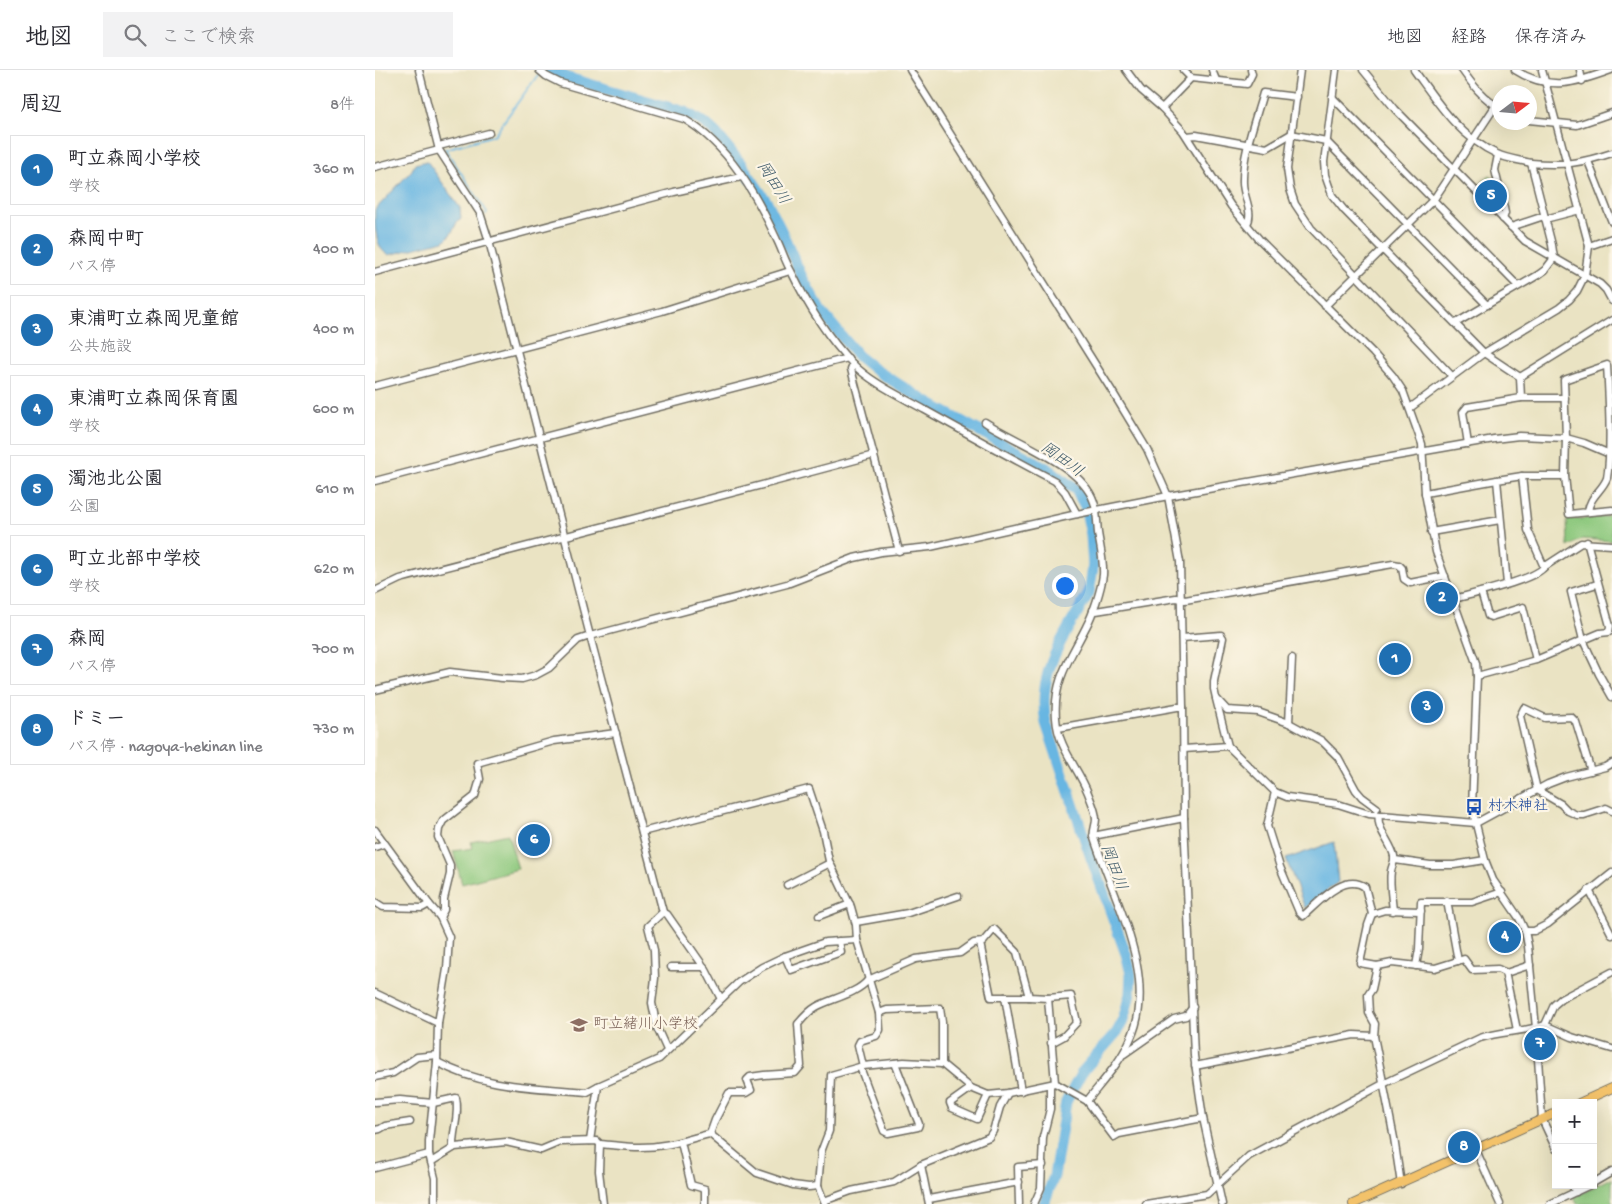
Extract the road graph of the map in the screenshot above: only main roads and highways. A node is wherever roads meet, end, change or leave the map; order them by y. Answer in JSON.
{"nodes":[{"id":1,"x":1612,"y":1088,"type":"edge"},
{"id":2,"x":1588,"y":1099,"type":"edge"},
{"id":3,"x":1552,"y":1115,"type":"edge"},
{"id":4,"x":1371,"y":1201,"type":"edge"},
{"id":5,"x":1353,"y":1204,"type":"edge"}],
"edges":[{"from":1,"to":2,"type":"main road"},
{"from":3,"to":4,"type":"main road"},
{"from":4,"to":5,"type":"main road"}]}
